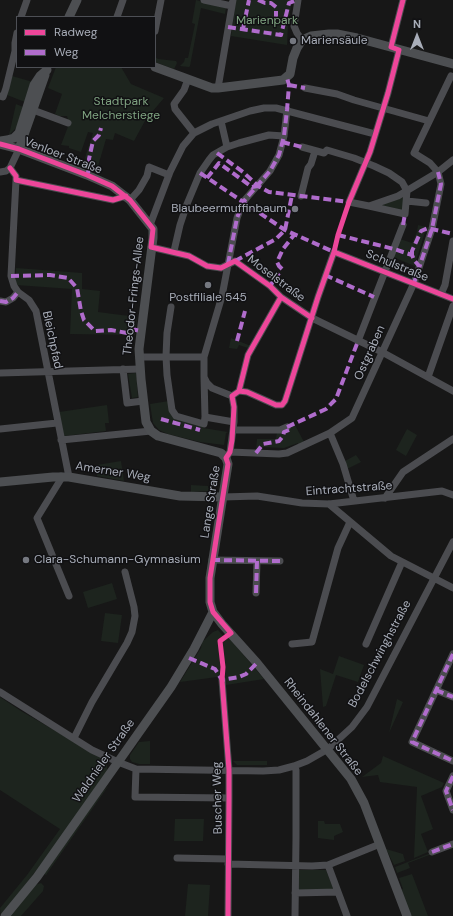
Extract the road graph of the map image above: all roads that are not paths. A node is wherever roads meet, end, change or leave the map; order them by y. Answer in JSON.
{"nodes":[{"id":1,"x":27,"y":0,"type":"edge"},
{"id":2,"x":77,"y":0,"type":"edge"},
{"id":3,"x":123,"y":0,"type":"edge"},
{"id":4,"x":161,"y":0,"type":"edge"},
{"id":5,"x":204,"y":0,"type":"edge"},
{"id":6,"x":298,"y":0,"type":"edge"},
{"id":7,"x":403,"y":0,"type":"edge"},
{"id":8,"x":232,"y":3,"type":"edge"},
{"id":9,"x":21,"y":16,"type":"edge"},
{"id":10,"x":69,"y":16,"type":"edge"},
{"id":11,"x":117,"y":16,"type":"edge"},
{"id":12,"x":156,"y":26,"type":"edge"},
{"id":13,"x":16,"y":38,"type":"edge"},
{"id":14,"x":302,"y":40,"type":"junction"},
{"id":15,"x":395,"y":48,"type":"junction"},
{"id":16,"x":453,"y":64,"type":"edge"},
{"id":17,"x":156,"y":67,"type":"edge"},
{"id":18,"x":48,"y":68,"type":"edge"},
{"id":19,"x":451,"y":76,"type":"dead end"},
{"id":20,"x":188,"y":79,"type":"junction"},
{"id":21,"x":218,"y":88,"type":"junction"},
{"id":22,"x":305,"y":88,"type":"dead end"},
{"id":23,"x":1,"y":96,"type":"edge"},
{"id":24,"x":383,"y":108,"type":"junction"},
{"id":25,"x":33,"y":110,"type":"junction"},
{"id":26,"x":287,"y":110,"type":"junction"},
{"id":27,"x":221,"y":121,"type":"junction"},
{"id":28,"x":429,"y":121,"type":"junction"},
{"id":29,"x":68,"y":123,"type":"dead end"},
{"id":30,"x":194,"y":133,"type":"junction"},
{"id":31,"x":375,"y":134,"type":"junction"},
{"id":32,"x":284,"y":136,"type":"junction"},
{"id":33,"x":0,"y":142,"type":"edge"},
{"id":34,"x":227,"y":147,"type":"junction"},
{"id":35,"x":302,"y":147,"type":"dead end"},
{"id":36,"x":19,"y":149,"type":"junction"},
{"id":37,"x":316,"y":151,"type":"junction"},
{"id":38,"x":453,"y":160,"type":"edge"},
{"id":39,"x":365,"y":162,"type":"junction"},
{"id":40,"x":5,"y":171,"type":"edge"},
{"id":41,"x":438,"y":172,"type":"junction"},
{"id":42,"x":169,"y":175,"type":"junction"},
{"id":43,"x":16,"y":180,"type":"junction"},
{"id":44,"x":407,"y":191,"type":"junction"},
{"id":45,"x":301,"y":196,"type":"dead end"},
{"id":46,"x":128,"y":198,"type":"junction"},
{"id":47,"x":407,"y":201,"type":"junction"},
{"id":48,"x":426,"y":204,"type":"dead end"},
{"id":49,"x":369,"y":206,"type":"junction"},
{"id":50,"x":150,"y":225,"type":"junction"},
{"id":51,"x":403,"y":225,"type":"dead end"},
{"id":52,"x":453,"y":241,"type":"edge"},
{"id":53,"x":151,"y":247,"type":"junction"},
{"id":54,"x":174,"y":252,"type":"junction"},
{"id":55,"x":452,"y":253,"type":"edge"},
{"id":56,"x":228,"y":264,"type":"junction"},
{"id":57,"x":385,"y":272,"type":"junction"},
{"id":58,"x":414,"y":283,"type":"junction"},
{"id":59,"x":18,"y":292,"type":"junction"},
{"id":60,"x":441,"y":294,"type":"junction"},
{"id":61,"x":281,"y":297,"type":"junction"},
{"id":62,"x":453,"y":299,"type":"edge"},
{"id":63,"x":0,"y":301,"type":"edge"},
{"id":64,"x":453,"y":306,"type":"edge"},
{"id":65,"x":171,"y":307,"type":"dead end"},
{"id":66,"x":312,"y":318,"type":"junction"},
{"id":67,"x":358,"y":341,"type":"junction"},
{"id":68,"x":382,"y":352,"type":"junction"},
{"id":69,"x":166,"y":356,"type":"junction"},
{"id":70,"x":204,"y":356,"type":"junction"},
{"id":71,"x":139,"y":357,"type":"junction"},
{"id":72,"x":123,"y":369,"type":"junction"},
{"id":73,"x":140,"y":369,"type":"junction"},
{"id":74,"x":48,"y":372,"type":"junction"},
{"id":75,"x":0,"y":373,"type":"edge"},
{"id":76,"x":204,"y":377,"type":"junction"},
{"id":77,"x":428,"y":377,"type":"junction"},
{"id":78,"x":239,"y":391,"type":"junction"},
{"id":79,"x":453,"y":391,"type":"edge"},
{"id":80,"x":232,"y":396,"type":"junction"},
{"id":81,"x":143,"y":401,"type":"junction"},
{"id":82,"x":205,"y":417,"type":"junction"},
{"id":83,"x":58,"y":423,"type":"junction"},
{"id":84,"x":233,"y":426,"type":"junction"},
{"id":85,"x":287,"y":427,"type":"dead end"},
{"id":86,"x":0,"y":429,"type":"edge"},
{"id":87,"x":151,"y":431,"type":"junction"},
{"id":88,"x":330,"y":433,"type":"junction"},
{"id":89,"x":453,"y":439,"type":"edge"},
{"id":90,"x":61,"y":440,"type":"junction"},
{"id":91,"x":228,"y":455,"type":"junction"},
{"id":92,"x":65,"y":477,"type":"junction"},
{"id":93,"x":0,"y":482,"type":"edge"},
{"id":94,"x":453,"y":495,"type":"edge"},
{"id":95,"x":223,"y":497,"type":"junction"},
{"id":96,"x":385,"y":498,"type":"junction"},
{"id":97,"x":354,"y":501,"type":"junction"},
{"id":98,"x":329,"y":504,"type":"junction"},
{"id":99,"x":350,"y":522,"type":"junction"},
{"id":100,"x":453,"y":542,"type":"edge"},
{"id":101,"x":212,"y":560,"type":"junction"},
{"id":102,"x":257,"y":561,"type":"junction"},
{"id":103,"x":280,"y":561,"type":"dead end"},
{"id":104,"x":402,"y":562,"type":"junction"},
{"id":105,"x":125,"y":572,"type":"dead end"},
{"id":106,"x":433,"y":578,"type":"junction"},
{"id":107,"x":453,"y":588,"type":"edge"},
{"id":108,"x":256,"y":593,"type":"dead end"},
{"id":109,"x":69,"y":596,"type":"dead end"},
{"id":110,"x":213,"y":612,"type":"junction"},
{"id":111,"x":292,"y":644,"type":"dead end"},
{"id":112,"x":366,"y":644,"type":"dead end"},
{"id":113,"x":453,"y":654,"type":"edge"},
{"id":114,"x":222,"y":680,"type":"dead end"},
{"id":115,"x":436,"y":690,"type":"junction"},
{"id":116,"x":0,"y":692,"type":"edge"},
{"id":117,"x":453,"y":697,"type":"edge"},
{"id":118,"x":74,"y":738,"type":"junction"},
{"id":119,"x":328,"y":749,"type":"junction"},
{"id":120,"x":453,"y":761,"type":"edge"},
{"id":121,"x":118,"y":762,"type":"junction"},
{"id":122,"x":294,"y":766,"type":"junction"},
{"id":123,"x":136,"y":769,"type":"junction"},
{"id":124,"x":229,"y":770,"type":"junction"},
{"id":125,"x":453,"y":776,"type":"edge"},
{"id":126,"x":229,"y":798,"type":"junction"},
{"id":127,"x":453,"y":810,"type":"edge"},
{"id":128,"x":380,"y":844,"type":"junction"},
{"id":129,"x":453,"y":844,"type":"edge"},
{"id":130,"x":432,"y":852,"type":"dead end"},
{"id":131,"x":177,"y":858,"type":"dead end"},
{"id":132,"x":228,"y":861,"type":"junction"},
{"id":133,"x":295,"y":865,"type":"junction"},
{"id":134,"x":328,"y":865,"type":"junction"},
{"id":135,"x":338,"y":892,"type":"junction"},
{"id":136,"x":295,"y":893,"type":"junction"},
{"id":137,"x":5,"y":916,"type":"edge"},
{"id":138,"x":228,"y":916,"type":"edge"},
{"id":139,"x":294,"y":916,"type":"edge"},
{"id":140,"x":347,"y":916,"type":"edge"},
{"id":141,"x":407,"y":916,"type":"edge"}],
"edges":[{"from":1,"to":9,"type":"street"},
{"from":2,"to":10,"type":"main road"},
{"from":3,"to":11,"type":"street"},
{"from":4,"to":12,"type":"street"},
{"from":5,"to":8,"type":"street"},
{"from":6,"to":14,"type":"street"},
{"from":7,"to":15,"type":"street"},
{"from":8,"to":21,"type":"street"},
{"from":13,"to":23,"type":"street"},
{"from":14,"to":15,"type":"main road"},
{"from":14,"to":21,"type":"main road"},
{"from":15,"to":16,"type":"main road"},
{"from":15,"to":24,"type":"street"},
{"from":17,"to":20,"type":"main road"},
{"from":18,"to":25,"type":"main road"},
{"from":18,"to":33,"type":"main road"},
{"from":19,"to":28,"type":"street"},
{"from":20,"to":21,"type":"main road"},
{"from":20,"to":30,"type":"street"},
{"from":22,"to":24,"type":"street"},
{"from":24,"to":28,"type":"street"},
{"from":24,"to":31,"type":"street"},
{"from":25,"to":29,"type":"street"},
{"from":25,"to":36,"type":"main road"},
{"from":26,"to":27,"type":"street"},
{"from":26,"to":31,"type":"street"},
{"from":26,"to":32,"type":"street"},
{"from":27,"to":30,"type":"street"},
{"from":27,"to":34,"type":"street"},
{"from":28,"to":41,"type":"street"},
{"from":30,"to":42,"type":"street"},
{"from":31,"to":39,"type":"street"},
{"from":32,"to":34,"type":"street"},
{"from":32,"to":56,"type":"street"},
{"from":33,"to":36,"type":"main road","name":"Venloer Straße"},
{"from":34,"to":54,"type":"street"},
{"from":35,"to":37,"type":"street"},
{"from":36,"to":40,"type":"street","name":"Bleichpfad"},
{"from":36,"to":46,"type":"main road","name":"Venloer Straße"},
{"from":37,"to":39,"type":"street"},
{"from":37,"to":45,"type":"street"},
{"from":38,"to":41,"type":"street"},
{"from":39,"to":44,"type":"street"},
{"from":39,"to":49,"type":"street"},
{"from":40,"to":43,"type":"street","name":"Bleichpfad"},
{"from":41,"to":44,"type":"street"},
{"from":41,"to":58,"type":"street","name":"Ostgraben"},
{"from":42,"to":46,"type":"street"},
{"from":42,"to":50,"type":"street"},
{"from":43,"to":46,"type":"street"},
{"from":43,"to":59,"type":"street","name":"Bleichpfad"},
{"from":44,"to":47,"type":"street"},
{"from":44,"to":49,"type":"street"},
{"from":46,"to":50,"type":"main road","name":"Venloer Straße"},
{"from":47,"to":48,"type":"street"},
{"from":47,"to":49,"type":"street"},
{"from":50,"to":53,"type":"main road","name":"Theodor-Frings-Allee"},
{"from":51,"to":57,"type":"street"},
{"from":52,"to":55,"type":"street"},
{"from":53,"to":54,"type":"street"},
{"from":53,"to":71,"type":"main road","name":"Theodor-Frings-Allee"},
{"from":54,"to":56,"type":"street"},
{"from":55,"to":60,"type":"street"},
{"from":56,"to":61,"type":"street","name":"Moselstraße"},
{"from":56,"to":70,"type":"street"},
{"from":57,"to":58,"type":"street","name":"Schulstraße"},
{"from":57,"to":66,"type":"street","name":"Schulstraße"},
{"from":57,"to":67,"type":"street"},
{"from":58,"to":60,"type":"street","name":"Schulstraße"},
{"from":58,"to":68,"type":"street","name":"Ostgraben"},
{"from":59,"to":63,"type":"street"},
{"from":59,"to":74,"type":"street","name":"Bleichpfad"},
{"from":60,"to":62,"type":"street","name":"Schulstraße"},
{"from":61,"to":66,"type":"street","name":"Moselstraße"},
{"from":61,"to":78,"type":"street"},
{"from":64,"to":77,"type":"street"},
{"from":65,"to":69,"type":"street"},
{"from":66,"to":67,"type":"street","name":"Moselstraße"},
{"from":66,"to":78,"type":"street"},
{"from":67,"to":68,"type":"street","name":"Moselstraße"},
{"from":68,"to":77,"type":"street","name":"Moselstraße"},
{"from":68,"to":88,"type":"street","name":"Ostgraben"},
{"from":69,"to":70,"type":"street"},
{"from":69,"to":71,"type":"street"},
{"from":69,"to":82,"type":"street"},
{"from":70,"to":76,"type":"street"},
{"from":71,"to":73,"type":"main road","name":"Theodor-Frings-Allee"},
{"from":72,"to":73,"type":"street"},
{"from":72,"to":74,"type":"street"},
{"from":72,"to":81,"type":"street"},
{"from":73,"to":81,"type":"main road","name":"Theodor-Frings-Allee"},
{"from":74,"to":75,"type":"street"},
{"from":74,"to":83,"type":"street","name":"Bleichpfad"},
{"from":76,"to":80,"type":"street"},
{"from":76,"to":82,"type":"street"},
{"from":77,"to":79,"type":"street","name":"Moselstraße"},
{"from":78,"to":80,"type":"street"},
{"from":80,"to":84,"type":"street","name":"Lange Straße"},
{"from":81,"to":87,"type":"main road","name":"Theodor-Frings-Allee"},
{"from":82,"to":84,"type":"street"},
{"from":83,"to":86,"type":"street"},
{"from":83,"to":90,"type":"street","name":"Bleichpfad"},
{"from":84,"to":85,"type":"street"},
{"from":84,"to":91,"type":"street","name":"Lange Straße"},
{"from":87,"to":90,"type":"street"},
{"from":87,"to":91,"type":"main road"},
{"from":88,"to":91,"type":"street","name":"Ostgraben"},
{"from":88,"to":97,"type":"street"},
{"from":89,"to":96,"type":"street"},
{"from":90,"to":92,"type":"street","name":"Bleichpfad"},
{"from":91,"to":95,"type":"main road","name":"Lange Straße"},
{"from":92,"to":93,"type":"main road","name":"Amerner Weg"},
{"from":92,"to":95,"type":"main road","name":"Amerner Weg"},
{"from":92,"to":109,"type":"street"},
{"from":94,"to":96,"type":"street","name":"Eintrachtstraße"},
{"from":95,"to":98,"type":"street","name":"Eintrachtstraße"},
{"from":95,"to":101,"type":"main road","name":"Lange Straße"},
{"from":96,"to":97,"type":"street","name":"Eintrachtstraße"},
{"from":97,"to":98,"type":"street","name":"Eintrachtstraße"},
{"from":98,"to":99,"type":"street"},
{"from":99,"to":104,"type":"street"},
{"from":99,"to":111,"type":"street"},
{"from":100,"to":106,"type":"street","name":"Bodelschwinghstraße"},
{"from":101,"to":102,"type":"street"},
{"from":101,"to":110,"type":"main road","name":"Lange Straße"},
{"from":102,"to":103,"type":"street"},
{"from":102,"to":108,"type":"street"},
{"from":104,"to":106,"type":"street"},
{"from":104,"to":112,"type":"street"},
{"from":105,"to":118,"type":"street"},
{"from":106,"to":107,"type":"street"},
{"from":106,"to":119,"type":"street","name":"Bodelschwinghstraße"},
{"from":110,"to":119,"type":"main road","name":"Rheindahlener Straße"},
{"from":110,"to":121,"type":"main road","name":"Waldnieler Straße"},
{"from":113,"to":115,"type":"street"},
{"from":114,"to":124,"type":"street","name":"Buscher Weg"},
{"from":115,"to":117,"type":"street"},
{"from":115,"to":120,"type":"street"},
{"from":116,"to":118,"type":"street","name":"Bodelschwinghstraße"},
{"from":118,"to":121,"type":"street","name":"Bodelschwinghstraße"},
{"from":119,"to":122,"type":"street","name":"Bodelschwinghstraße"},
{"from":119,"to":128,"type":"main road","name":"Rheindahlener Straße"},
{"from":121,"to":123,"type":"street","name":"Bodelschwinghstraße"},
{"from":121,"to":137,"type":"main road","name":"Waldnieler Straße"},
{"from":122,"to":124,"type":"street","name":"Bodelschwinghstraße"},
{"from":122,"to":133,"type":"street"},
{"from":123,"to":124,"type":"street","name":"Bodelschwinghstraße"},
{"from":123,"to":126,"type":"street","name":"Buscher Weg"},
{"from":124,"to":126,"type":"street","name":"Buscher Weg"},
{"from":125,"to":127,"type":"street"},
{"from":126,"to":132,"type":"street","name":"Buscher Weg"},
{"from":128,"to":134,"type":"street"},
{"from":128,"to":141,"type":"main road","name":"Rheindahlener Straße"},
{"from":129,"to":130,"type":"street"},
{"from":131,"to":132,"type":"street"},
{"from":132,"to":133,"type":"street"},
{"from":132,"to":138,"type":"street","name":"Buscher Weg"},
{"from":133,"to":134,"type":"street"},
{"from":133,"to":136,"type":"street"},
{"from":134,"to":135,"type":"street"},
{"from":135,"to":136,"type":"street"},
{"from":135,"to":140,"type":"street"},
{"from":136,"to":139,"type":"street"}]}
